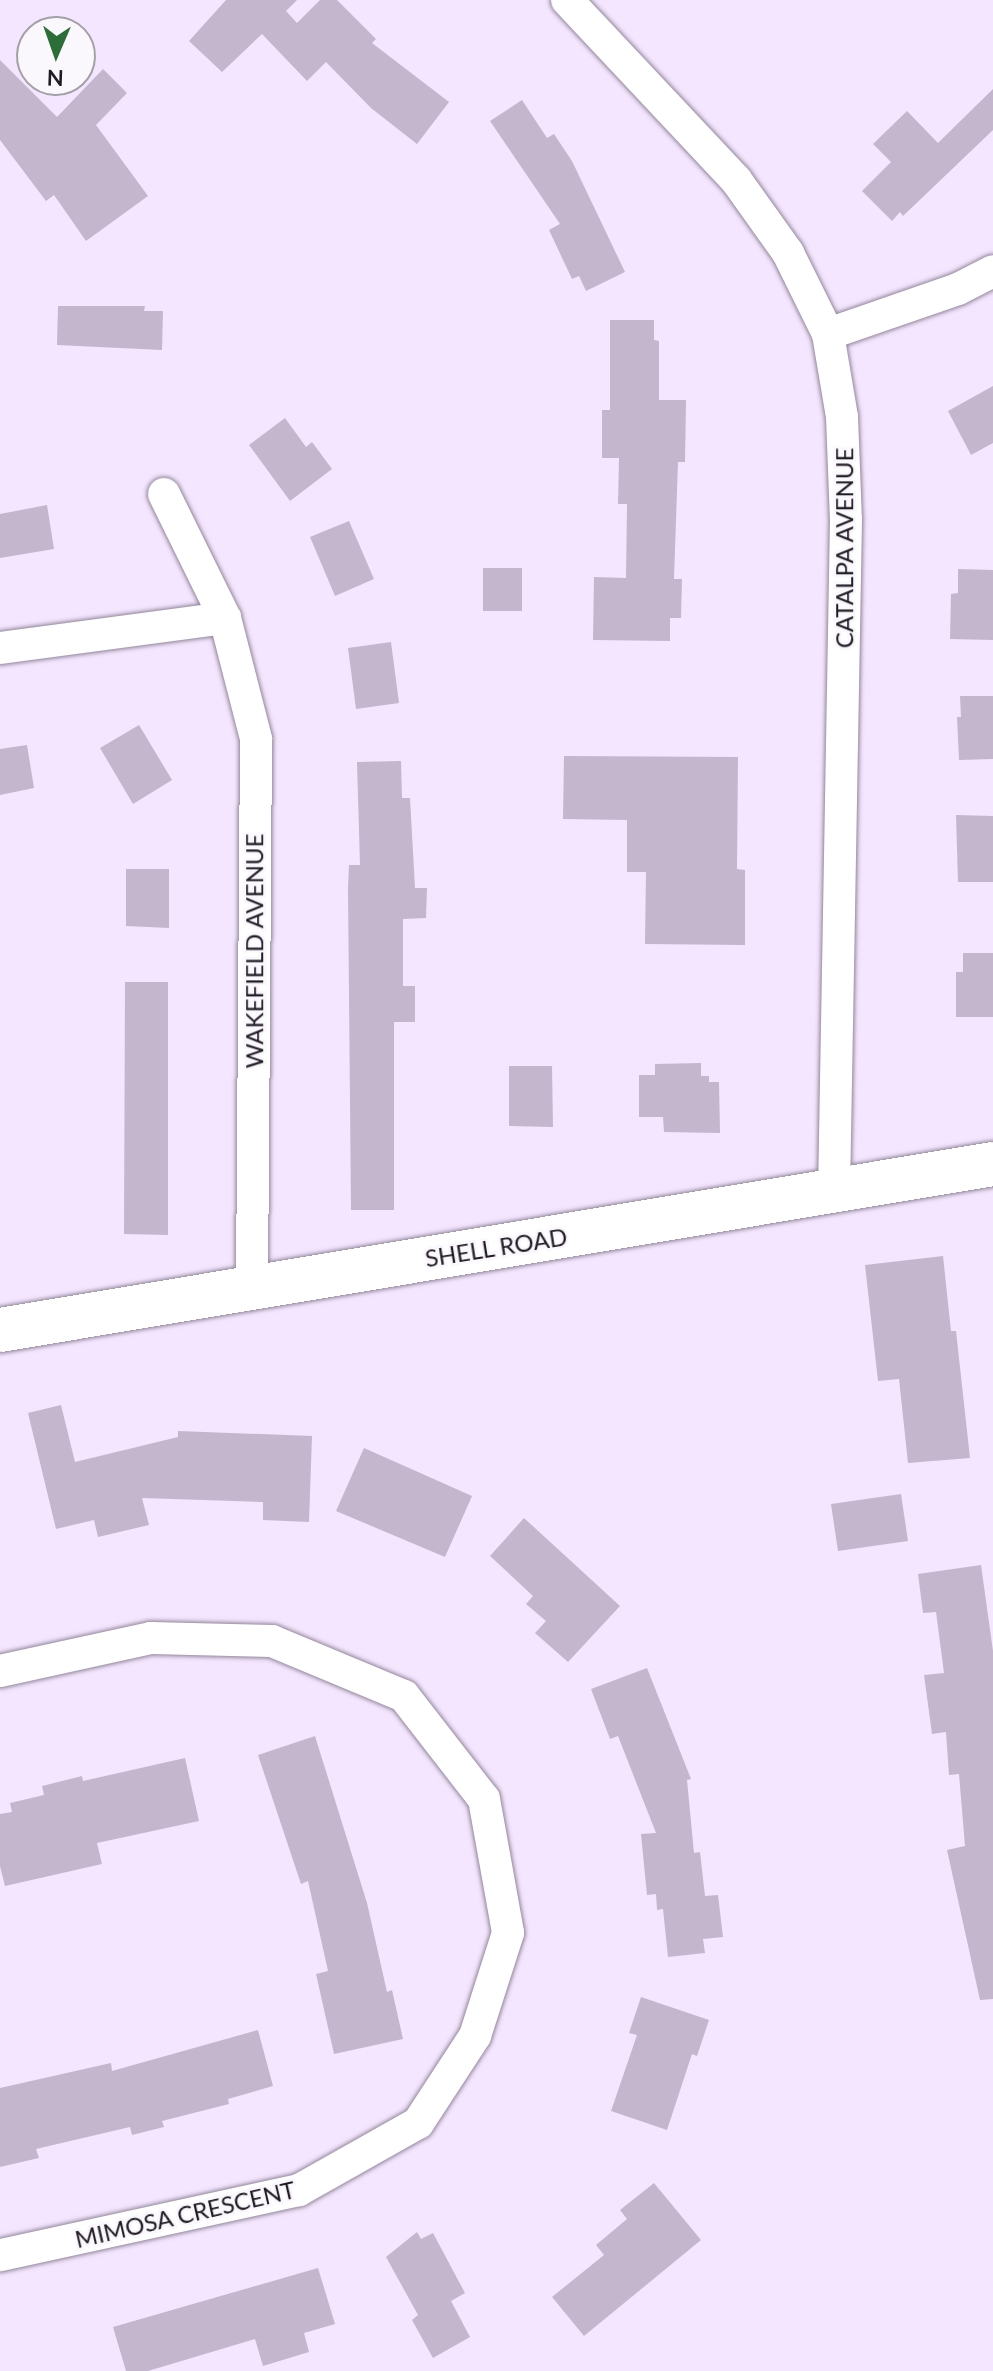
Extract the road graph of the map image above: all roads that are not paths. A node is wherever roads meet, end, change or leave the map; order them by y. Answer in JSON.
{"nodes":[{"id":1,"x":567,"y":0,"type":"edge"},
{"id":2,"x":993,"y":271,"type":"edge"},
{"id":3,"x":828,"y":334,"type":"junction"},
{"id":4,"x":164,"y":494,"type":"dead end"},
{"id":5,"x":225,"y":618,"type":"junction"},
{"id":6,"x":0,"y":648,"type":"edge"},
{"id":7,"x":993,"y":1164,"type":"edge"},
{"id":8,"x":834,"y":1191,"type":"junction"},
{"id":9,"x":252,"y":1287,"type":"junction"},
{"id":10,"x":0,"y":1330,"type":"edge"},
{"id":11,"x":0,"y":1671,"type":"edge"},
{"id":12,"x":0,"y":2255,"type":"edge"}],
"edges":[{"from":1,"to":3,"type":"street","name":"CATALPA AVENUE"},
{"from":2,"to":3,"type":"street"},
{"from":3,"to":8,"type":"street","name":"CATALPA AVENUE"},
{"from":4,"to":5,"type":"street","name":"WAKEFIELD AVENUE"},
{"from":5,"to":6,"type":"street"},
{"from":5,"to":9,"type":"street","name":"WAKEFIELD AVENUE"},
{"from":7,"to":8,"type":"street","name":"SHELL ROAD"},
{"from":8,"to":9,"type":"street","name":"SHELL ROAD"},
{"from":9,"to":10,"type":"street","name":"SHELL ROAD"},
{"from":11,"to":12,"type":"street","name":"MIMOSA CRESCENT"}]}
